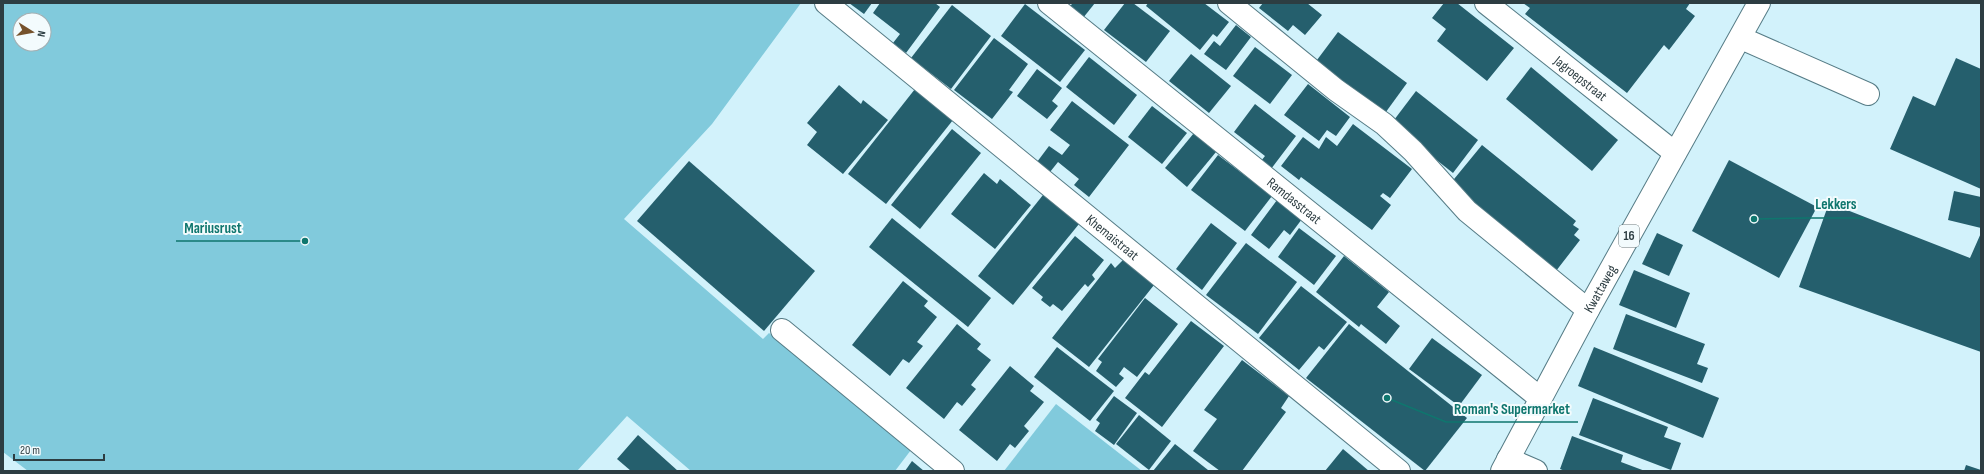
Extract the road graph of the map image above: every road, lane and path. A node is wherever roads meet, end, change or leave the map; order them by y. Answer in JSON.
{"nodes":[{"id":1,"x":826,"y":3,"type":"edge"},
{"id":2,"x":1049,"y":3,"type":"edge"},
{"id":3,"x":1228,"y":3,"type":"edge"},
{"id":4,"x":1486,"y":3,"type":"edge"},
{"id":5,"x":1759,"y":3,"type":"edge"},
{"id":6,"x":1740,"y":38,"type":"junction"},
{"id":7,"x":1868,"y":94,"type":"dead end"},
{"id":8,"x":1675,"y":153,"type":"junction"},
{"id":9,"x":1588,"y":310,"type":"junction"},
{"id":10,"x":782,"y":330,"type":"dead end"},
{"id":11,"x":1540,"y":398,"type":"junction"},
{"id":12,"x":1505,"y":465,"type":"edge"},
{"id":13,"x":953,"y":471,"type":"edge"},
{"id":14,"x":1399,"y":471,"type":"edge"},
{"id":15,"x":1536,"y":471,"type":"edge"}],
"edges":[{"from":1,"to":14,"type":"street","name":"Khemaistraat"},
{"from":2,"to":11,"type":"street","name":"Ramdasstraat"},
{"from":3,"to":9,"type":"street"},
{"from":4,"to":8,"type":"street","name":"Jagroepstraat"},
{"from":5,"to":6,"type":"street","name":"Kwattaweg","number":"16"},
{"from":6,"to":7,"type":"street"},
{"from":6,"to":8,"type":"street","name":"Kwattaweg","number":"16"},
{"from":8,"to":9,"type":"street","name":"Kwattaweg","number":"16"},
{"from":9,"to":11,"type":"street","name":"Kwattaweg","number":"16"},
{"from":10,"to":13,"type":"street"},
{"from":11,"to":12,"type":"street","name":"Kwattaweg","number":"16"},
{"from":12,"to":15,"type":"street"}]}
